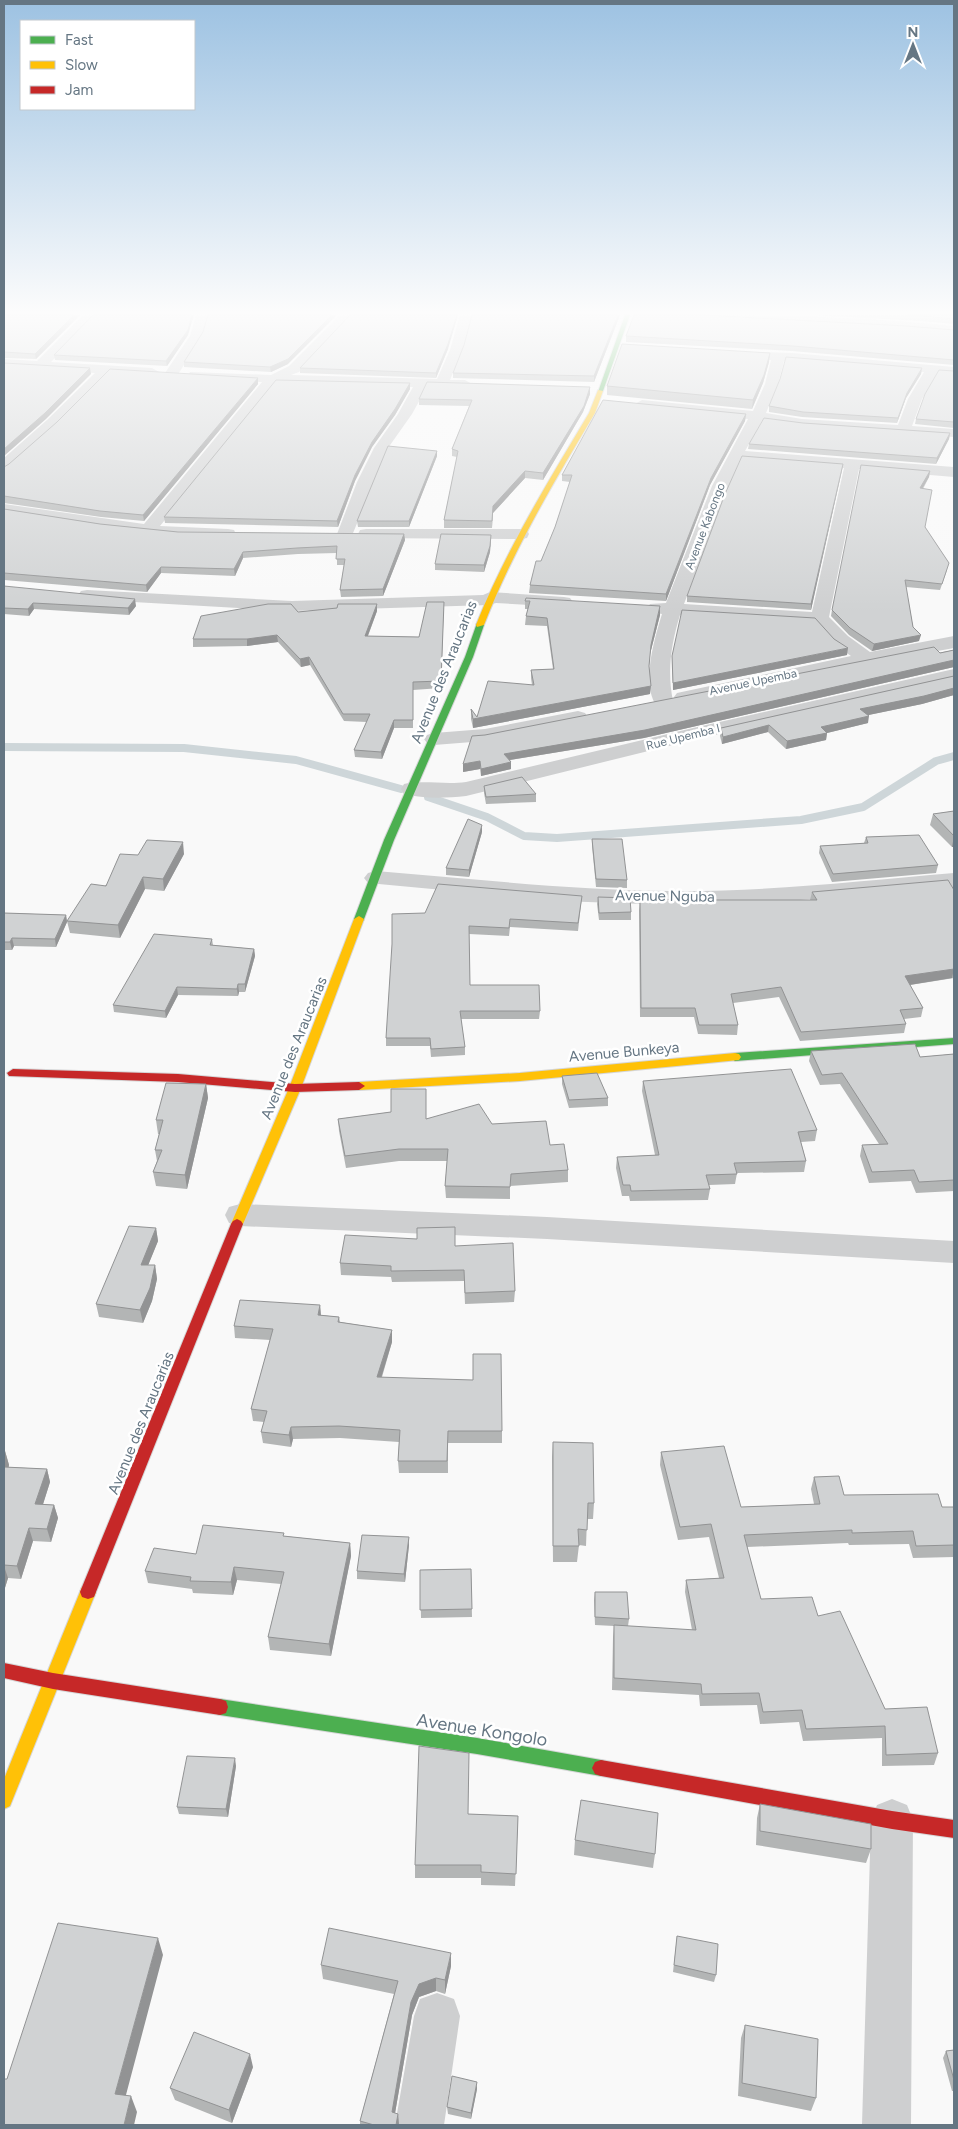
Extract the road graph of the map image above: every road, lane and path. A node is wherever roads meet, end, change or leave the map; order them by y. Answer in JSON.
{"nodes":[{"id":1,"x":61,"y":414,"type":"edge"},
{"id":2,"x":243,"y":414,"type":"edge"},
{"id":3,"x":406,"y":414,"type":"edge"},
{"id":4,"x":590,"y":414,"type":"edge"},
{"id":5,"x":741,"y":414,"type":"edge"},
{"id":6,"x":909,"y":414,"type":"edge"},
{"id":7,"x":757,"y":416,"type":"junction"},
{"id":8,"x":904,"y":428,"type":"junction"},
{"id":9,"x":954,"y":433,"type":"edge"},
{"id":10,"x":736,"y":456,"type":"junction"},
{"id":11,"x":852,"y":464,"type":"junction"},
{"id":12,"x":4,"y":466,"type":"edge"},
{"id":13,"x":954,"y":472,"type":"edge"},
{"id":14,"x":4,"y":508,"type":"edge"},
{"id":15,"x":148,"y":530,"type":"junction"},
{"id":16,"x":247,"y":534,"type":"edge"},
{"id":17,"x":326,"y":534,"type":"edge"},
{"id":18,"x":345,"y":534,"type":"junction"},
{"id":19,"x":521,"y":534,"type":"junction"},
{"id":20,"x":71,"y":594,"type":"edge"},
{"id":21,"x":490,"y":598,"type":"junction"},
{"id":22,"x":577,"y":602,"type":"edge"},
{"id":23,"x":634,"y":606,"type":"edge"},
{"id":24,"x":672,"y":609,"type":"junction"},
{"id":25,"x":820,"y":618,"type":"junction"},
{"id":26,"x":954,"y":642,"type":"edge"},
{"id":27,"x":867,"y":658,"type":"junction"},
{"id":28,"x":954,"y":675,"type":"edge"},
{"id":29,"x":654,"y":703,"type":"joint"},
{"id":30,"x":598,"y":713,"type":"edge"},
{"id":31,"x":434,"y":739,"type":"junction"},
{"id":32,"x":412,"y":789,"type":"junction"},
{"id":33,"x":376,"y":878,"type":"junction"},
{"id":34,"x":954,"y":880,"type":"edge"},
{"id":35,"x":954,"y":1040,"type":"edge"},
{"id":36,"x":13,"y":1073,"type":"dead end"},
{"id":37,"x":296,"y":1088,"type":"junction"},
{"id":38,"x":240,"y":1216,"type":"junction"},
{"id":39,"x":954,"y":1252,"type":"edge"},
{"id":40,"x":4,"y":1671,"type":"edge"},
{"id":41,"x":53,"y":1681,"type":"junction"},
{"id":42,"x":4,"y":1800,"type":"edge"},
{"id":43,"x":892,"y":1820,"type":"junction"},
{"id":44,"x":954,"y":1830,"type":"edge"},
{"id":45,"x":437,"y":2016,"type":"dead end"},
{"id":46,"x":419,"y":2125,"type":"edge"},
{"id":47,"x":886,"y":2125,"type":"edge"}],
"edges":[{"from":1,"to":12,"type":"street"},
{"from":2,"to":15,"type":"street"},
{"from":3,"to":18,"type":"street"},
{"from":4,"to":19,"type":"street","name":"Avenue des Araucarias"},
{"from":5,"to":7,"type":"street"},
{"from":6,"to":8,"type":"street"},
{"from":7,"to":8,"type":"street"},
{"from":7,"to":10,"type":"street","name":"Avenue Kabongo"},
{"from":8,"to":9,"type":"street"},
{"from":10,"to":11,"type":"street"},
{"from":10,"to":24,"type":"street","name":"Avenue Kabongo"},
{"from":11,"to":13,"type":"street"},
{"from":11,"to":25,"type":"street"},
{"from":14,"to":15,"type":"street"},
{"from":15,"to":16,"type":"street"},
{"from":17,"to":18,"type":"street"},
{"from":18,"to":19,"type":"street"},
{"from":19,"to":21,"type":"street","name":"Avenue des Araucarias"},
{"from":20,"to":21,"type":"street"},
{"from":21,"to":22,"type":"street"},
{"from":21,"to":31,"type":"street","name":"Avenue des Araucarias"},
{"from":23,"to":24,"type":"street"},
{"from":24,"to":25,"type":"street"},
{"from":24,"to":29,"type":"street","name":"Avenue Kabongo"},
{"from":25,"to":27,"type":"street"},
{"from":26,"to":27,"type":"street","name":"Avenue Upemba"},
{"from":27,"to":29,"type":"street","name":"Avenue Upemba"},
{"from":28,"to":32,"type":"street","name":"Rue Upemba I"},
{"from":30,"to":31,"type":"street"},
{"from":31,"to":32,"type":"street","name":"Avenue des Araucarias"},
{"from":32,"to":33,"type":"street","name":"Avenue des Araucarias"},
{"from":33,"to":34,"type":"street","name":"Avenue Nguba"},
{"from":33,"to":37,"type":"street","name":"Avenue des Araucarias"},
{"from":35,"to":37,"type":"street","name":"Avenue Bunkeya"},
{"from":36,"to":37,"type":"street","name":"Avenue Bunkeya"},
{"from":37,"to":38,"type":"street","name":"Avenue des Araucarias"},
{"from":38,"to":39,"type":"street"},
{"from":38,"to":41,"type":"street","name":"Avenue des Araucarias"},
{"from":40,"to":41,"type":"street","name":"Avenue Kongolo"},
{"from":41,"to":42,"type":"street","name":"Avenue des Araucarias"},
{"from":41,"to":43,"type":"street","name":"Avenue Kongolo"},
{"from":43,"to":44,"type":"street","name":"Avenue Kongolo"},
{"from":43,"to":47,"type":"street"},
{"from":45,"to":46,"type":"street"}]}
